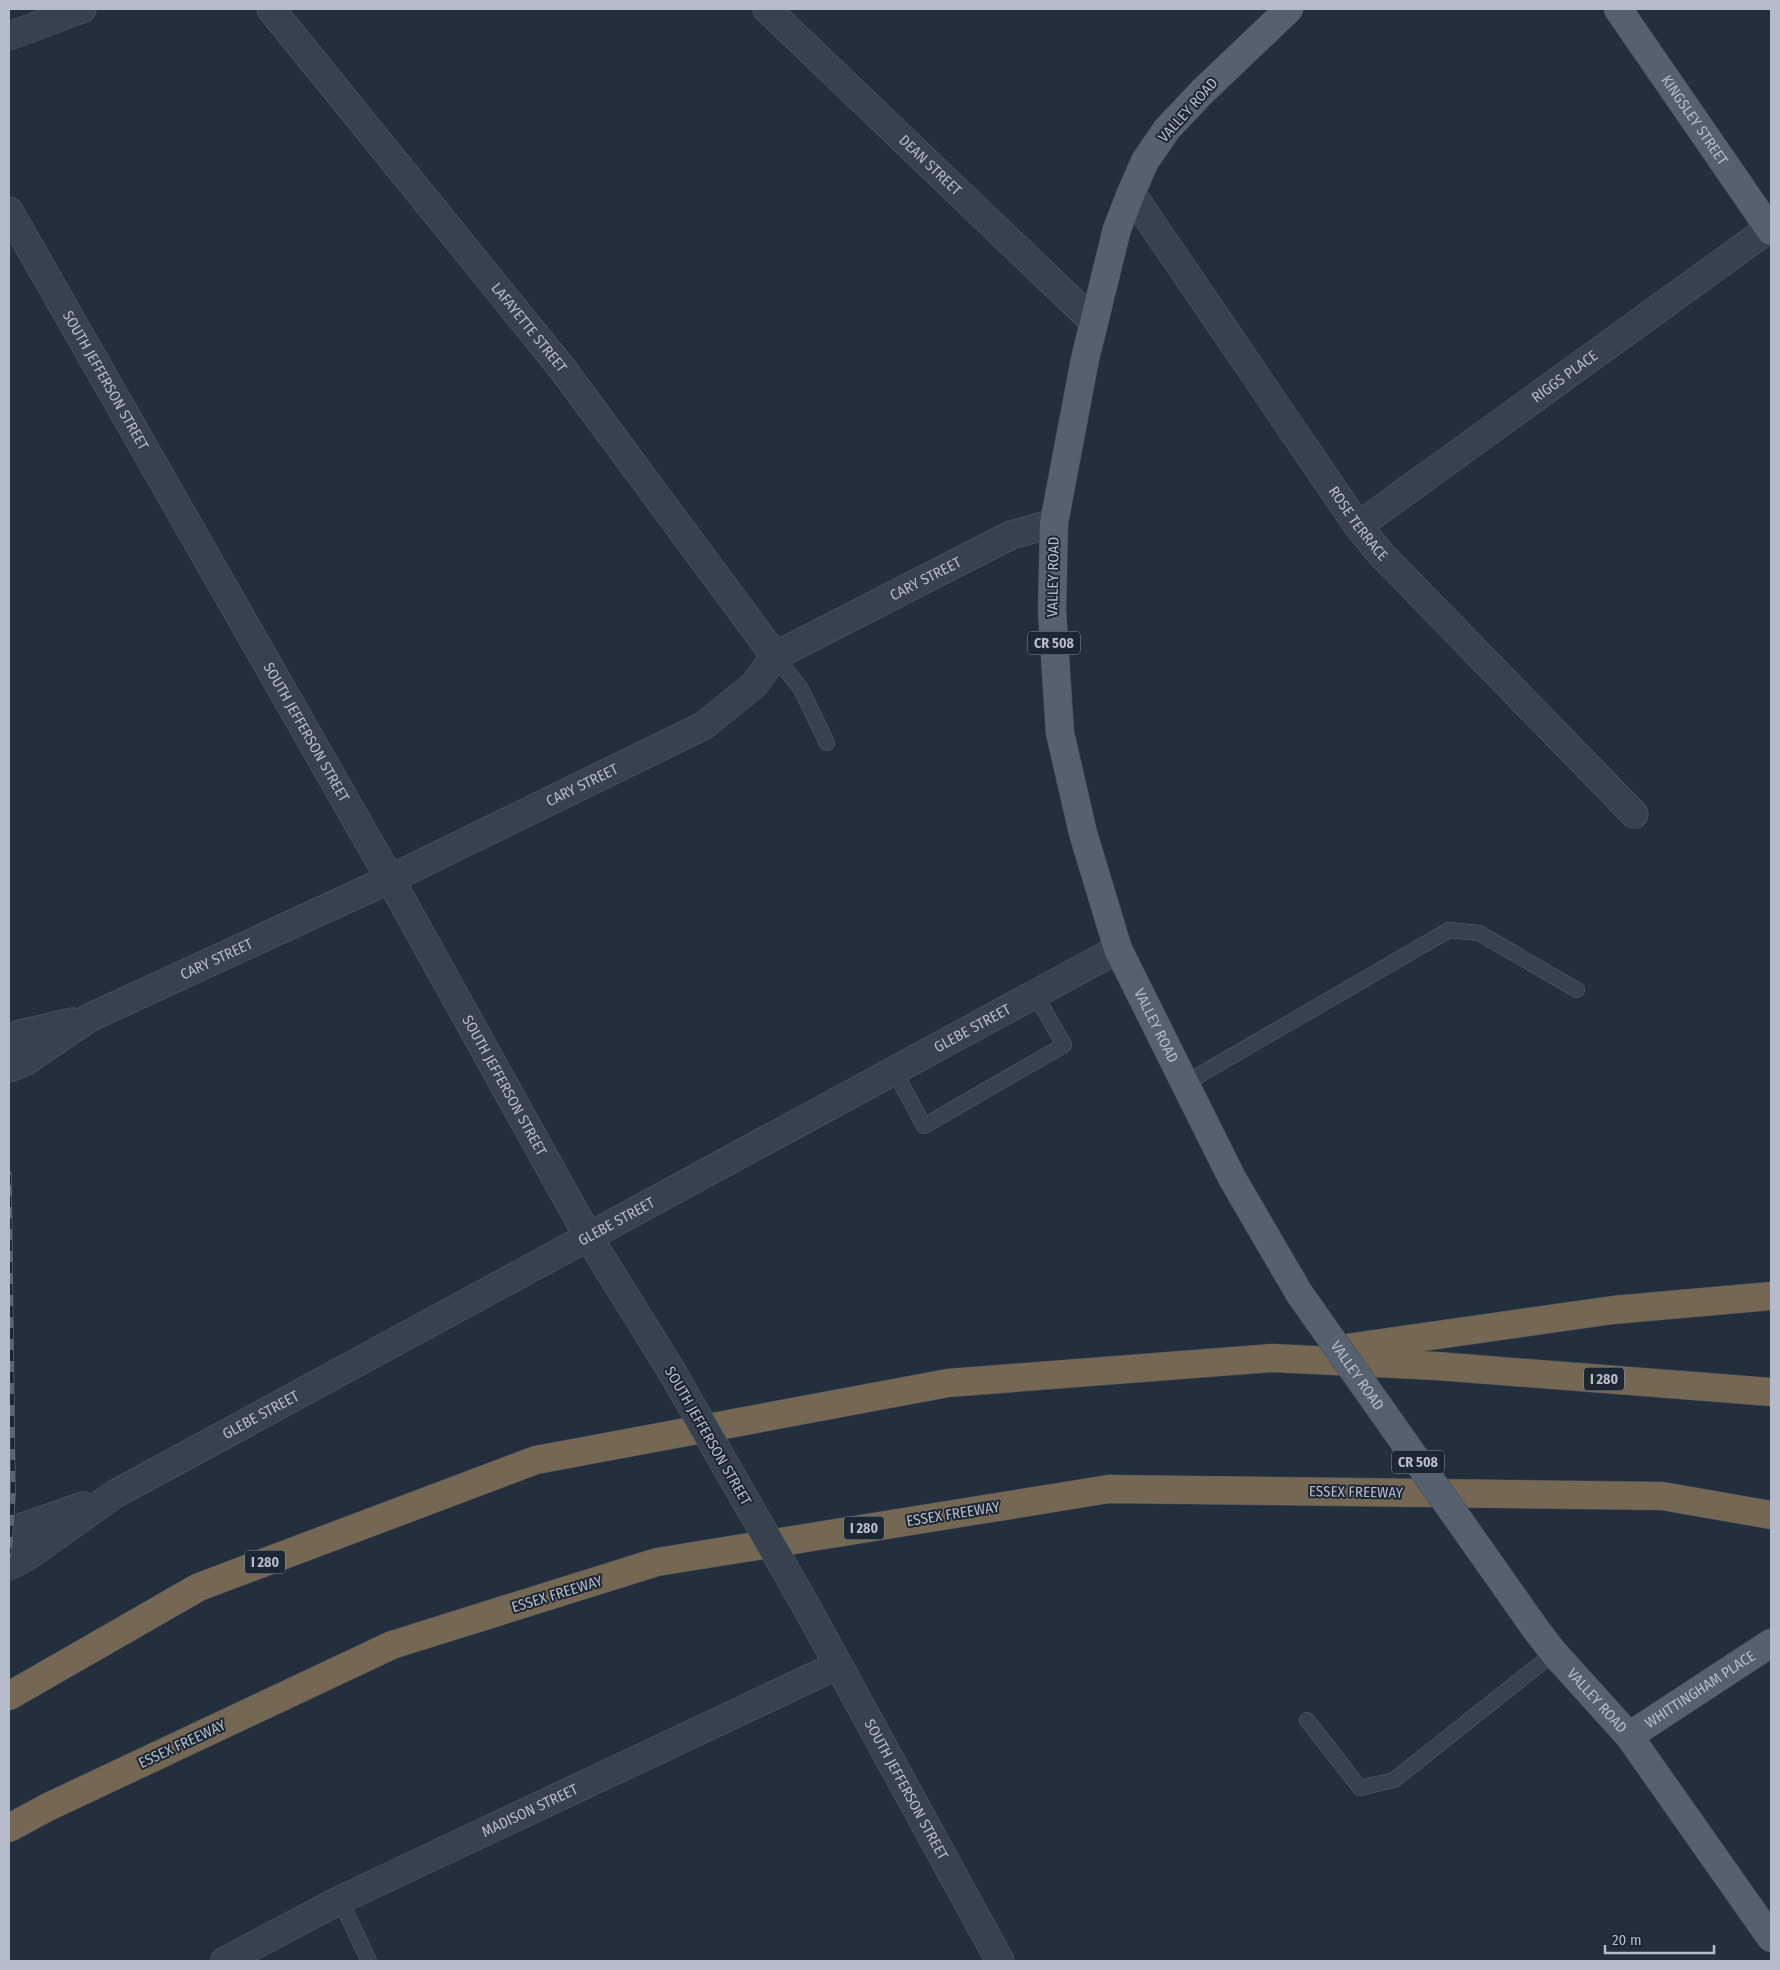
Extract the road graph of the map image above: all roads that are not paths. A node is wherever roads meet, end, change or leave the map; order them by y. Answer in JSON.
{"nodes":[{"id":1,"x":82,"y":9,"type":"edge"},
{"id":2,"x":271,"y":9,"type":"edge"},
{"id":3,"x":768,"y":9,"type":"edge"},
{"id":4,"x":1289,"y":9,"type":"edge"},
{"id":5,"x":1618,"y":9,"type":"edge"},
{"id":6,"x":9,"y":36,"type":"edge"},
{"id":7,"x":1131,"y":193,"type":"junction"},
{"id":8,"x":9,"y":211,"type":"edge"},
{"id":9,"x":1771,"y":229,"type":"edge"},
{"id":10,"x":1093,"y":321,"type":"junction"},
{"id":11,"x":1054,"y":523,"type":"junction"},
{"id":12,"x":1358,"y":526,"type":"junction"},
{"id":13,"x":775,"y":656,"type":"junction"},
{"id":14,"x":827,"y":743,"type":"dead end"},
{"id":15,"x":1634,"y":814,"type":"dead end"},
{"id":16,"x":390,"y":879,"type":"junction"},
{"id":17,"x":1118,"y":949,"type":"junction"},
{"id":18,"x":1577,"y":990,"type":"dead end"},
{"id":19,"x":1035,"y":994,"type":"junction"},
{"id":20,"x":89,"y":1018,"type":"junction"},
{"id":21,"x":9,"y":1039,"type":"edge"},
{"id":22,"x":9,"y":1068,"type":"edge"},
{"id":23,"x":895,"y":1072,"type":"junction"},
{"id":24,"x":1184,"y":1084,"type":"junction"},
{"id":25,"x":589,"y":1238,"type":"junction"},
{"id":26,"x":1771,"y":1296,"type":"edge"},
{"id":27,"x":1273,"y":1358,"type":"junction"},
{"id":28,"x":1771,"y":1392,"type":"edge"},
{"id":29,"x":115,"y":1494,"type":"junction"},
{"id":30,"x":1771,"y":1515,"type":"edge"},
{"id":31,"x":9,"y":1535,"type":"edge"},
{"id":32,"x":9,"y":1566,"type":"edge"},
{"id":33,"x":1771,"y":1642,"type":"edge"},
{"id":34,"x":1554,"y":1653,"type":"junction"},
{"id":35,"x":838,"y":1664,"type":"junction"},
{"id":36,"x":9,"y":1696,"type":"edge"},
{"id":37,"x":1307,"y":1720,"type":"dead end"},
{"id":38,"x":1629,"y":1736,"type":"junction"},
{"id":39,"x":9,"y":1828,"type":"edge"},
{"id":40,"x":340,"y":1900,"type":"junction"},
{"id":41,"x":1771,"y":1938,"type":"edge"},
{"id":42,"x":225,"y":1961,"type":"edge"},
{"id":43,"x":369,"y":1961,"type":"edge"},
{"id":44,"x":1000,"y":1961,"type":"edge"}],
"edges":[{"from":1,"to":6,"type":"street"},
{"from":2,"to":13,"type":"street","name":"LAFAYETTE STREET"},
{"from":3,"to":10,"type":"street","name":"DEAN STREET"},
{"from":4,"to":7,"type":"main road","name":"VALLEY ROAD","number":"CR 508"},
{"from":5,"to":9,"type":"main road","name":"KINGSLEY STREET"},
{"from":7,"to":10,"type":"main road","name":"VALLEY ROAD","number":"CR 508"},
{"from":7,"to":12,"type":"street","name":"ROSE TERRACE"},
{"from":8,"to":16,"type":"street","name":"SOUTH JEFFERSON STREET"},
{"from":9,"to":12,"type":"street","name":"RIGGS PLACE"},
{"from":10,"to":11,"type":"main road","name":"VALLEY ROAD","number":"CR 508"},
{"from":11,"to":13,"type":"street","name":"CARY STREET"},
{"from":11,"to":17,"type":"main road","name":"VALLEY ROAD","number":"CR 508"},
{"from":12,"to":15,"type":"street","name":"ROSE TERRACE"},
{"from":13,"to":14,"type":"lane"},
{"from":13,"to":16,"type":"street","name":"CARY STREET"},
{"from":16,"to":20,"type":"street","name":"CARY STREET"},
{"from":16,"to":25,"type":"street","name":"SOUTH JEFFERSON STREET"},
{"from":17,"to":19,"type":"street","name":"GLEBE STREET"},
{"from":17,"to":24,"type":"main road","name":"VALLEY ROAD","number":"CR 508"},
{"from":18,"to":24,"type":"lane"},
{"from":19,"to":23,"type":"street","name":"GLEBE STREET"},
{"from":19,"to":23,"type":"lane"},
{"from":20,"to":21,"type":"street","name":"CARY STREET"},
{"from":20,"to":22,"type":"street","name":"CARY STREET"},
{"from":23,"to":25,"type":"street","name":"GLEBE STREET"},
{"from":24,"to":34,"type":"main road","name":"VALLEY ROAD","number":"CR 508","bridge":true},
{"from":25,"to":29,"type":"street","name":"GLEBE STREET"},
{"from":25,"to":35,"type":"street","name":"SOUTH JEFFERSON STREET","bridge":true},
{"from":26,"to":27,"type":"highway"},
{"from":27,"to":28,"type":"highway","number":"I 280"},
{"from":27,"to":36,"type":"highway","number":"I 280"},
{"from":29,"to":31,"type":"street","name":"GLEBE STREET"},
{"from":29,"to":32,"type":"street","name":"GLEBE STREET"},
{"from":30,"to":39,"type":"highway","name":"ESSEX FREEWAY","number":"I 280"},
{"from":33,"to":38,"type":"main road","name":"WHITTINGHAM PLACE"},
{"from":34,"to":37,"type":"lane"},
{"from":34,"to":38,"type":"main road","name":"VALLEY ROAD","number":"CR 508"},
{"from":35,"to":40,"type":"street","name":"MADISON STREET"},
{"from":35,"to":44,"type":"street","name":"SOUTH JEFFERSON STREET"},
{"from":38,"to":41,"type":"main road","name":"VALLEY ROAD"},
{"from":40,"to":42,"type":"street","name":"MADISON STREET"},
{"from":40,"to":43,"type":"lane"}]}
